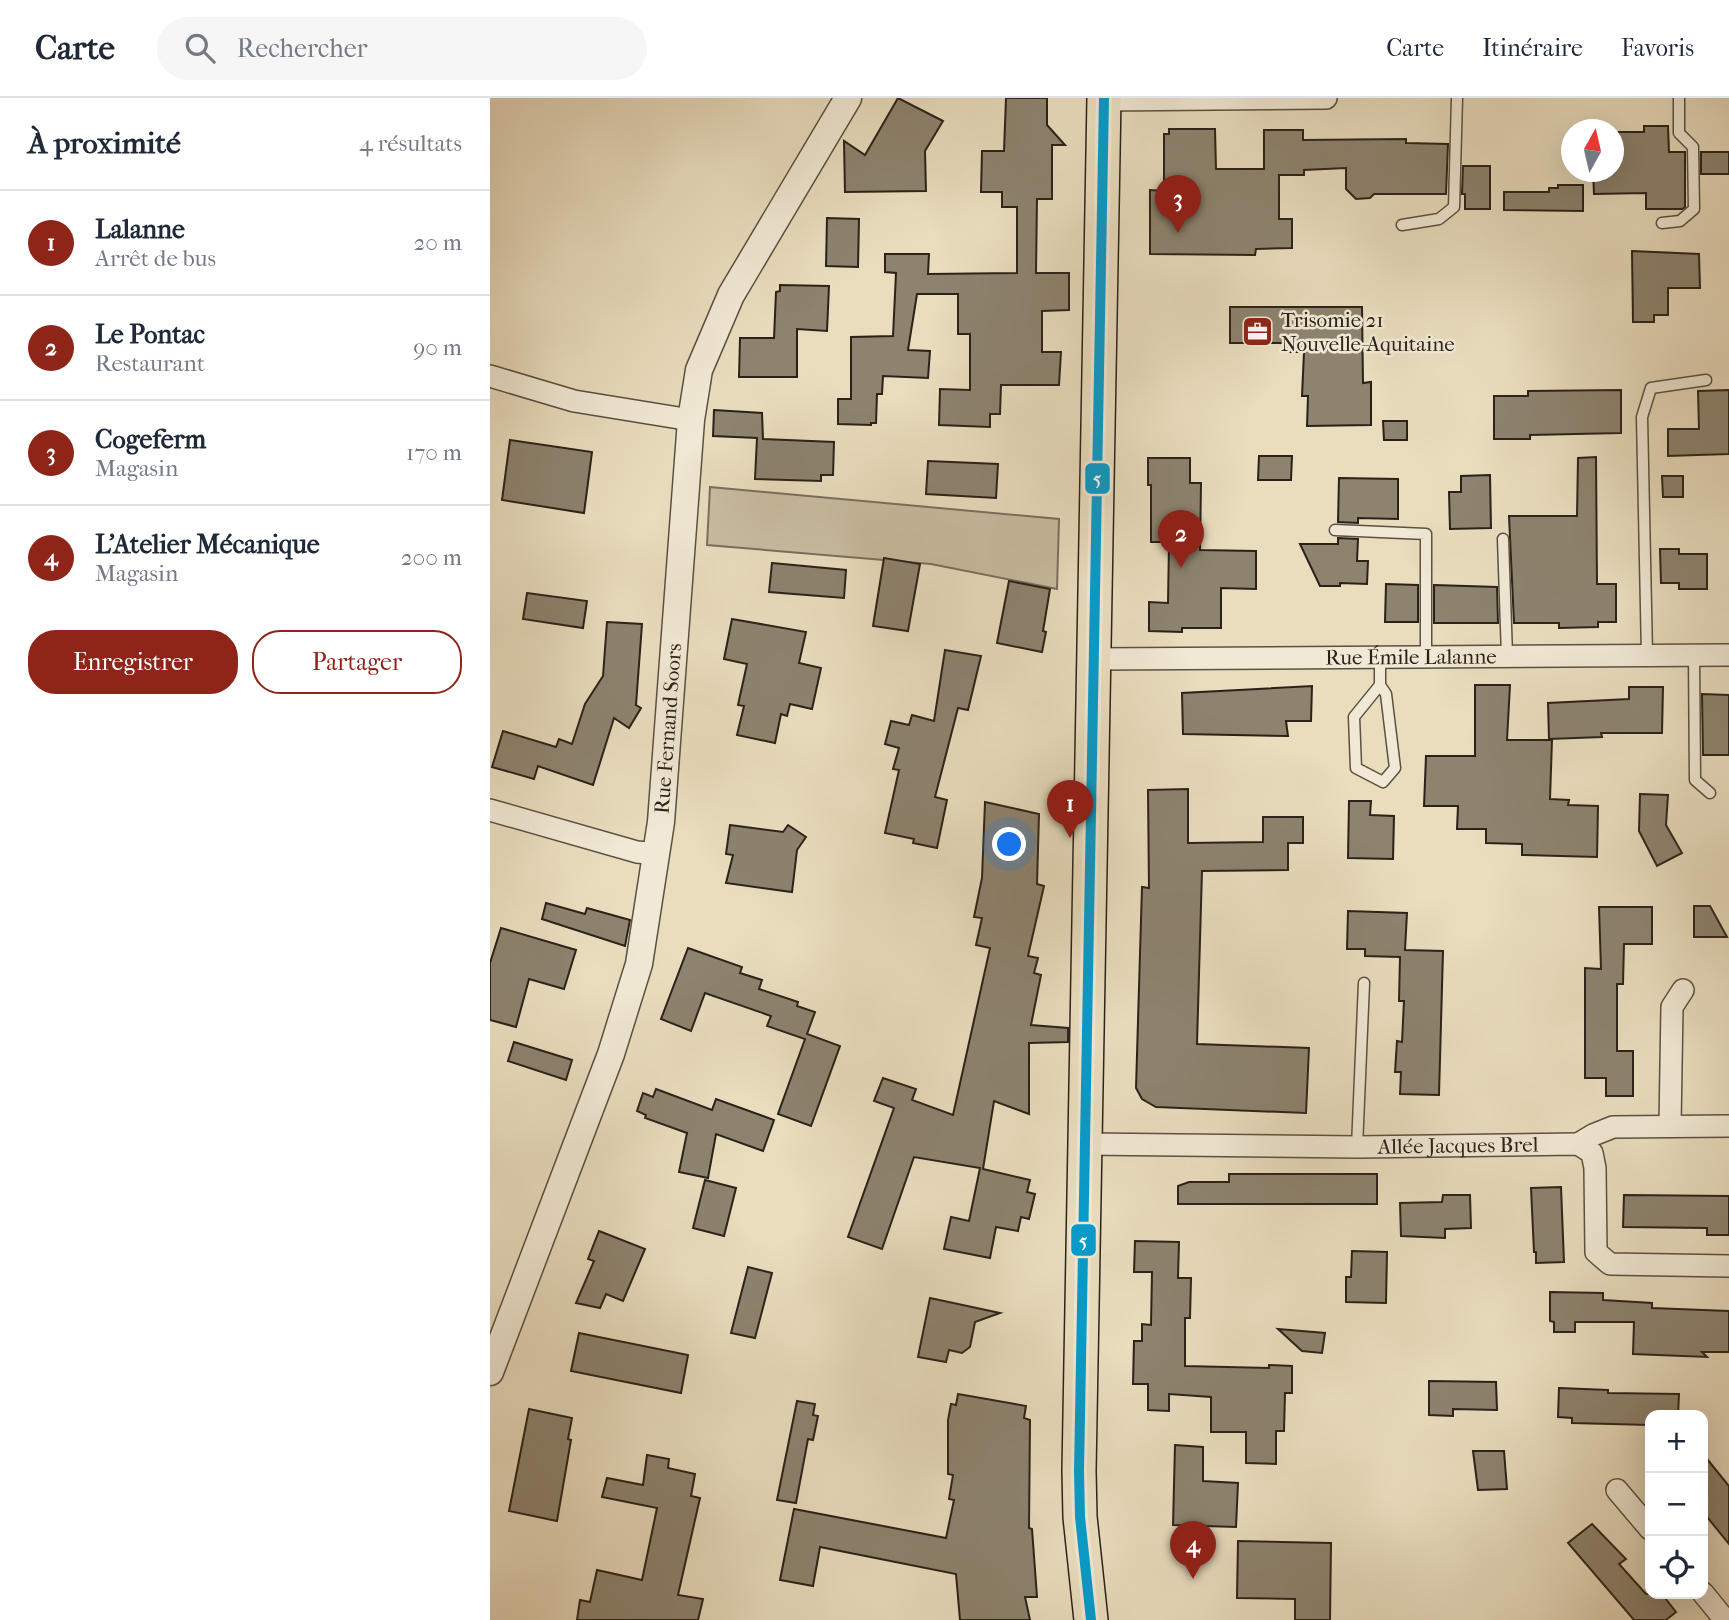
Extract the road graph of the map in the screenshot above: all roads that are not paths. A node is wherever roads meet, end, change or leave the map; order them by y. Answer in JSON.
{"nodes":[{"id":1,"x":848,"y":98,"type":"edge"},
{"id":2,"x":1326,"y":98,"type":"edge"},
{"id":3,"x":1457,"y":98,"type":"edge"},
{"id":4,"x":1679,"y":98,"type":"edge"},
{"id":5,"x":1104,"y":99,"type":"edge"},
{"id":6,"x":1662,"y":223,"type":"dead end"},
{"id":7,"x":1402,"y":225,"type":"dead end"},
{"id":8,"x":490,"y":376,"type":"edge"},
{"id":9,"x":1706,"y":380,"type":"dead end"},
{"id":10,"x":691,"y":420,"type":"junction"},
{"id":11,"x":1335,"y":530,"type":"dead end"},
{"id":12,"x":1503,"y":540,"type":"dead end"},
{"id":13,"x":1729,"y":654,"type":"edge"},
{"id":14,"x":1647,"y":655,"type":"junction"},
{"id":15,"x":1694,"y":655,"type":"junction"},
{"id":16,"x":1507,"y":656,"type":"junction"},
{"id":17,"x":1380,"y":657,"type":"junction"},
{"id":18,"x":1426,"y":657,"type":"junction"},
{"id":19,"x":1094,"y":659,"type":"junction"},
{"id":20,"x":1380,"y":685,"type":"junction"},
{"id":21,"x":1710,"y":793,"type":"dead end"},
{"id":22,"x":490,"y":810,"type":"edge"},
{"id":23,"x":658,"y":854,"type":"junction"},
{"id":24,"x":1364,"y":983,"type":"dead end"},
{"id":25,"x":1683,"y":990,"type":"dead end"},
{"id":26,"x":1670,"y":1125,"type":"junction"},
{"id":27,"x":1729,"y":1126,"type":"edge"},
{"id":28,"x":1085,"y":1144,"type":"junction"},
{"id":29,"x":1578,"y":1144,"type":"junction"},
{"id":30,"x":1357,"y":1147,"type":"junction"},
{"id":31,"x":1729,"y":1266,"type":"edge"},
{"id":32,"x":492,"y":1362,"type":"edge"},
{"id":33,"x":1617,"y":1490,"type":"dead end"},
{"id":34,"x":1645,"y":1523,"type":"edge"},
{"id":35,"x":1708,"y":1599,"type":"edge"},
{"id":36,"x":1091,"y":1620,"type":"edge"},
{"id":37,"x":1725,"y":1620,"type":"edge"}],
"edges":[{"from":1,"to":10,"type":"street","name":"Rue Fernand Soors"},
{"from":2,"to":5,"type":"street"},
{"from":3,"to":7,"type":"lane"},
{"from":4,"to":6,"type":"lane"},
{"from":5,"to":19,"type":"main road"},
{"from":8,"to":10,"type":"street"},
{"from":9,"to":14,"type":"lane"},
{"from":10,"to":23,"type":"street","name":"Rue Fernand Soors"},
{"from":11,"to":18,"type":"lane"},
{"from":12,"to":16,"type":"lane"},
{"from":13,"to":15,"type":"street","name":"Rue Émile Lalanne"},
{"from":14,"to":15,"type":"street","name":"Rue Émile Lalanne"},
{"from":14,"to":16,"type":"street","name":"Rue Émile Lalanne"},
{"from":15,"to":21,"type":"lane"},
{"from":16,"to":18,"type":"street","name":"Rue Émile Lalanne"},
{"from":17,"to":18,"type":"street","name":"Rue Émile Lalanne"},
{"from":17,"to":19,"type":"street","name":"Rue Émile Lalanne"},
{"from":17,"to":20,"type":"lane"},
{"from":19,"to":28,"type":"main road"},
{"from":20,"to":20,"type":"lane"},
{"from":22,"to":23,"type":"street"},
{"from":23,"to":32,"type":"street","name":"Rue Fernand Soors"},
{"from":24,"to":30,"type":"lane"},
{"from":25,"to":26,"type":"street"},
{"from":26,"to":27,"type":"street"},
{"from":26,"to":29,"type":"street"},
{"from":28,"to":30,"type":"street","name":"Allée Jacques Brel"},
{"from":28,"to":36,"type":"main road"},
{"from":29,"to":30,"type":"street","name":"Allée Jacques Brel"},
{"from":29,"to":31,"type":"street"},
{"from":33,"to":34,"type":"street"},
{"from":35,"to":37,"type":"street"}]}
